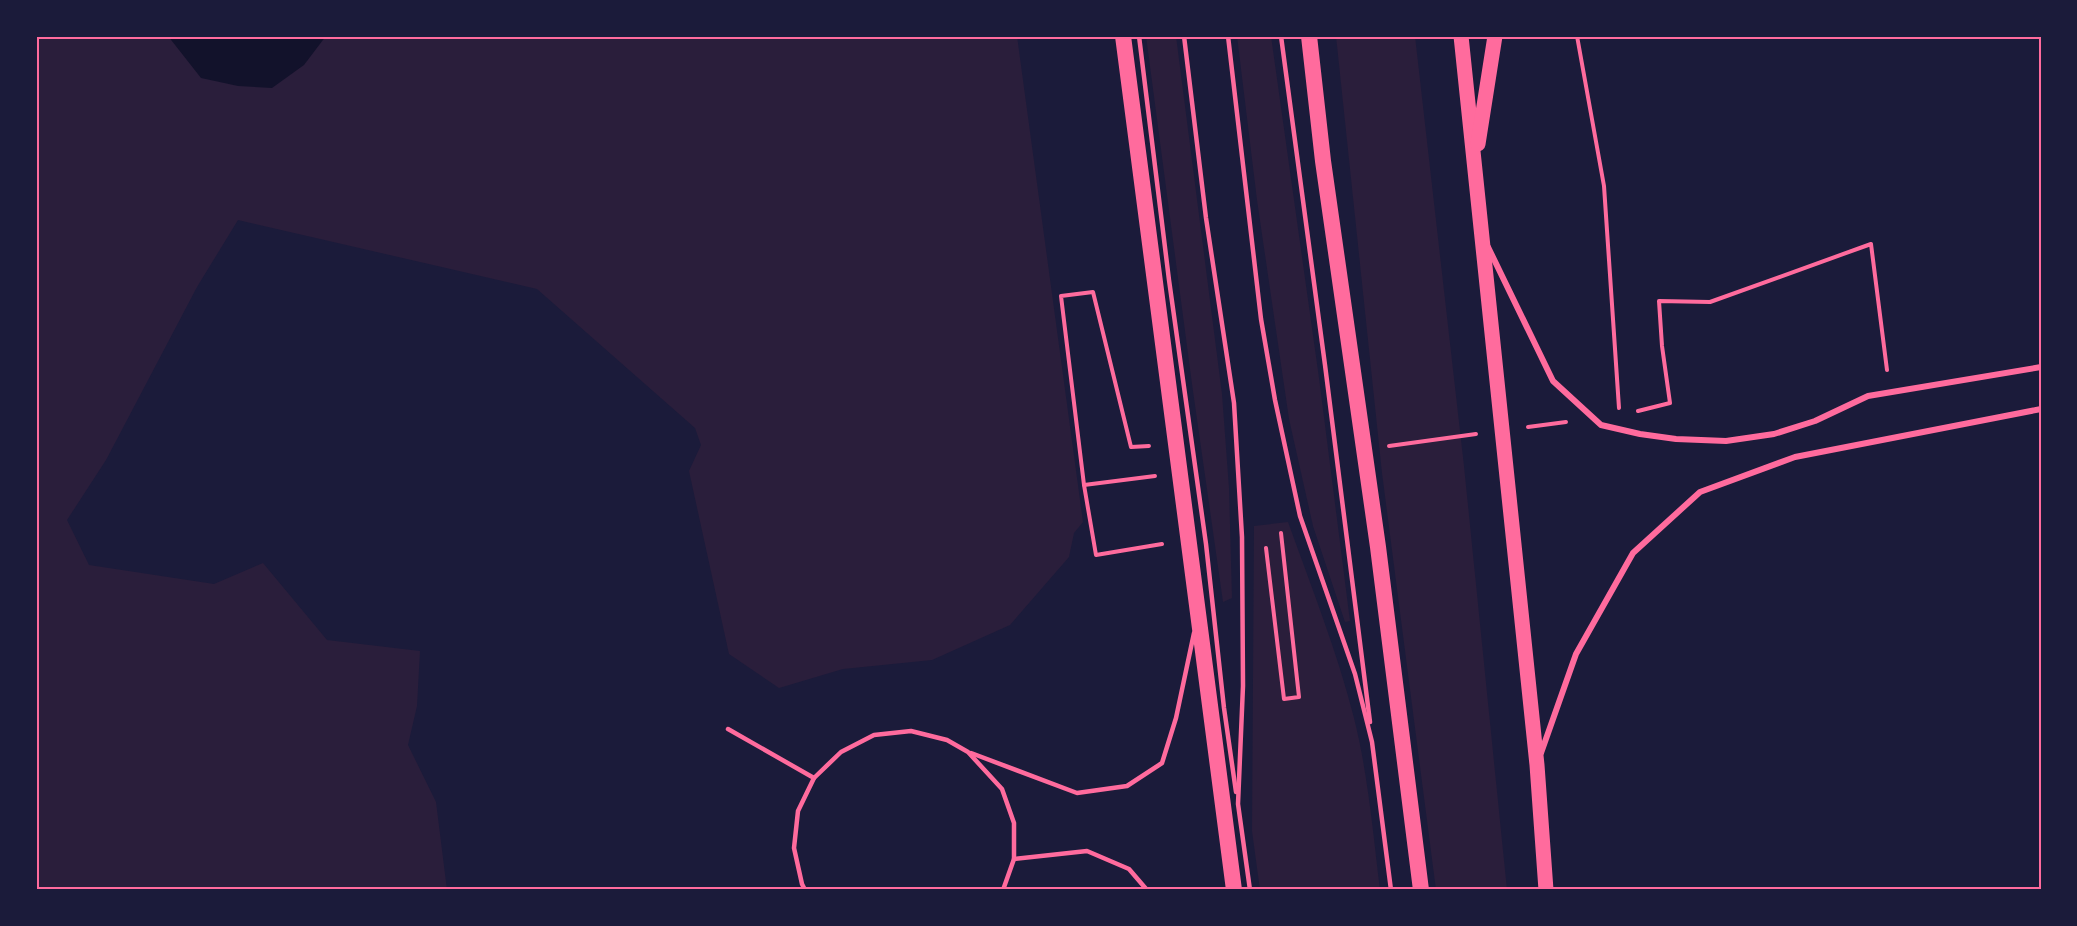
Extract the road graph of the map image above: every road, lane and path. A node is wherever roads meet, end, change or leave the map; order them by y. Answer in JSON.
{"nodes":[{"id":1,"x":1123,"y":36,"type":"edge"},
{"id":2,"x":1139,"y":36,"type":"edge"},
{"id":3,"x":1184,"y":36,"type":"edge"},
{"id":4,"x":1228,"y":36,"type":"edge"},
{"id":5,"x":1281,"y":36,"type":"edge"},
{"id":6,"x":1309,"y":36,"type":"edge"},
{"id":7,"x":1461,"y":36,"type":"edge"},
{"id":8,"x":1495,"y":36,"type":"edge"},
{"id":9,"x":1577,"y":36,"type":"edge"},
{"id":10,"x":1475,"y":165,"type":"junction"},
{"id":11,"x":1480,"y":230,"type":"junction"},
{"id":12,"x":2041,"y":367,"type":"edge"},
{"id":13,"x":1890,"y":393,"type":"junction"},
{"id":14,"x":2041,"y":409,"type":"edge"},
{"id":15,"x":1630,"y":413,"type":"dead end"},
{"id":16,"x":1620,"y":415,"type":"dead end"},
{"id":17,"x":1131,"y":447,"type":"dead end"},
{"id":18,"x":1281,"y":532,"type":"dead end"},
{"id":19,"x":1189,"y":540,"type":"junction"},
{"id":20,"x":1198,"y":615,"type":"junction"},
{"id":21,"x":1284,"y":699,"type":"dead end"},
{"id":22,"x":728,"y":729,"type":"dead end"},
{"id":23,"x":1372,"y":742,"type":"junction"},
{"id":24,"x":968,"y":752,"type":"junction"},
{"id":25,"x":1536,"y":765,"type":"junction"},
{"id":26,"x":814,"y":778,"type":"junction"},
{"id":27,"x":1238,"y":804,"type":"junction"},
{"id":28,"x":1014,"y":859,"type":"junction"},
{"id":29,"x":806,"y":890,"type":"edge"},
{"id":30,"x":1003,"y":890,"type":"edge"},
{"id":31,"x":1147,"y":890,"type":"edge"},
{"id":32,"x":1234,"y":890,"type":"edge"},
{"id":33,"x":1250,"y":890,"type":"edge"},
{"id":34,"x":1391,"y":890,"type":"edge"},
{"id":35,"x":1421,"y":890,"type":"edge"},
{"id":36,"x":1546,"y":890,"type":"edge"}],
"edges":[{"from":1,"to":19,"type":"highway"},
{"from":2,"to":27,"type":"lane"},
{"from":3,"to":27,"type":"lane"},
{"from":4,"to":23,"type":"lane"},
{"from":5,"to":23,"type":"lane"},
{"from":6,"to":35,"type":"highway"},
{"from":7,"to":10,"type":"main road"},
{"from":8,"to":10,"type":"main road"},
{"from":9,"to":16,"type":"path"},
{"from":10,"to":11,"type":"main road"},
{"from":11,"to":13,"type":"street"},
{"from":11,"to":25,"type":"main road"},
{"from":12,"to":13,"type":"street"},
{"from":13,"to":15,"type":"path"},
{"from":14,"to":25,"type":"street"},
{"from":17,"to":19,"type":"path"},
{"from":18,"to":21,"type":"path"},
{"from":19,"to":20,"type":"highway"},
{"from":20,"to":24,"type":"lane"},
{"from":20,"to":32,"type":"highway"},
{"from":22,"to":26,"type":"lane"},
{"from":23,"to":34,"type":"lane"},
{"from":24,"to":26,"type":"lane"},
{"from":24,"to":28,"type":"lane"},
{"from":25,"to":36,"type":"main road"},
{"from":26,"to":29,"type":"lane"},
{"from":27,"to":33,"type":"lane"},
{"from":28,"to":30,"type":"lane"},
{"from":28,"to":31,"type":"lane"}]}
